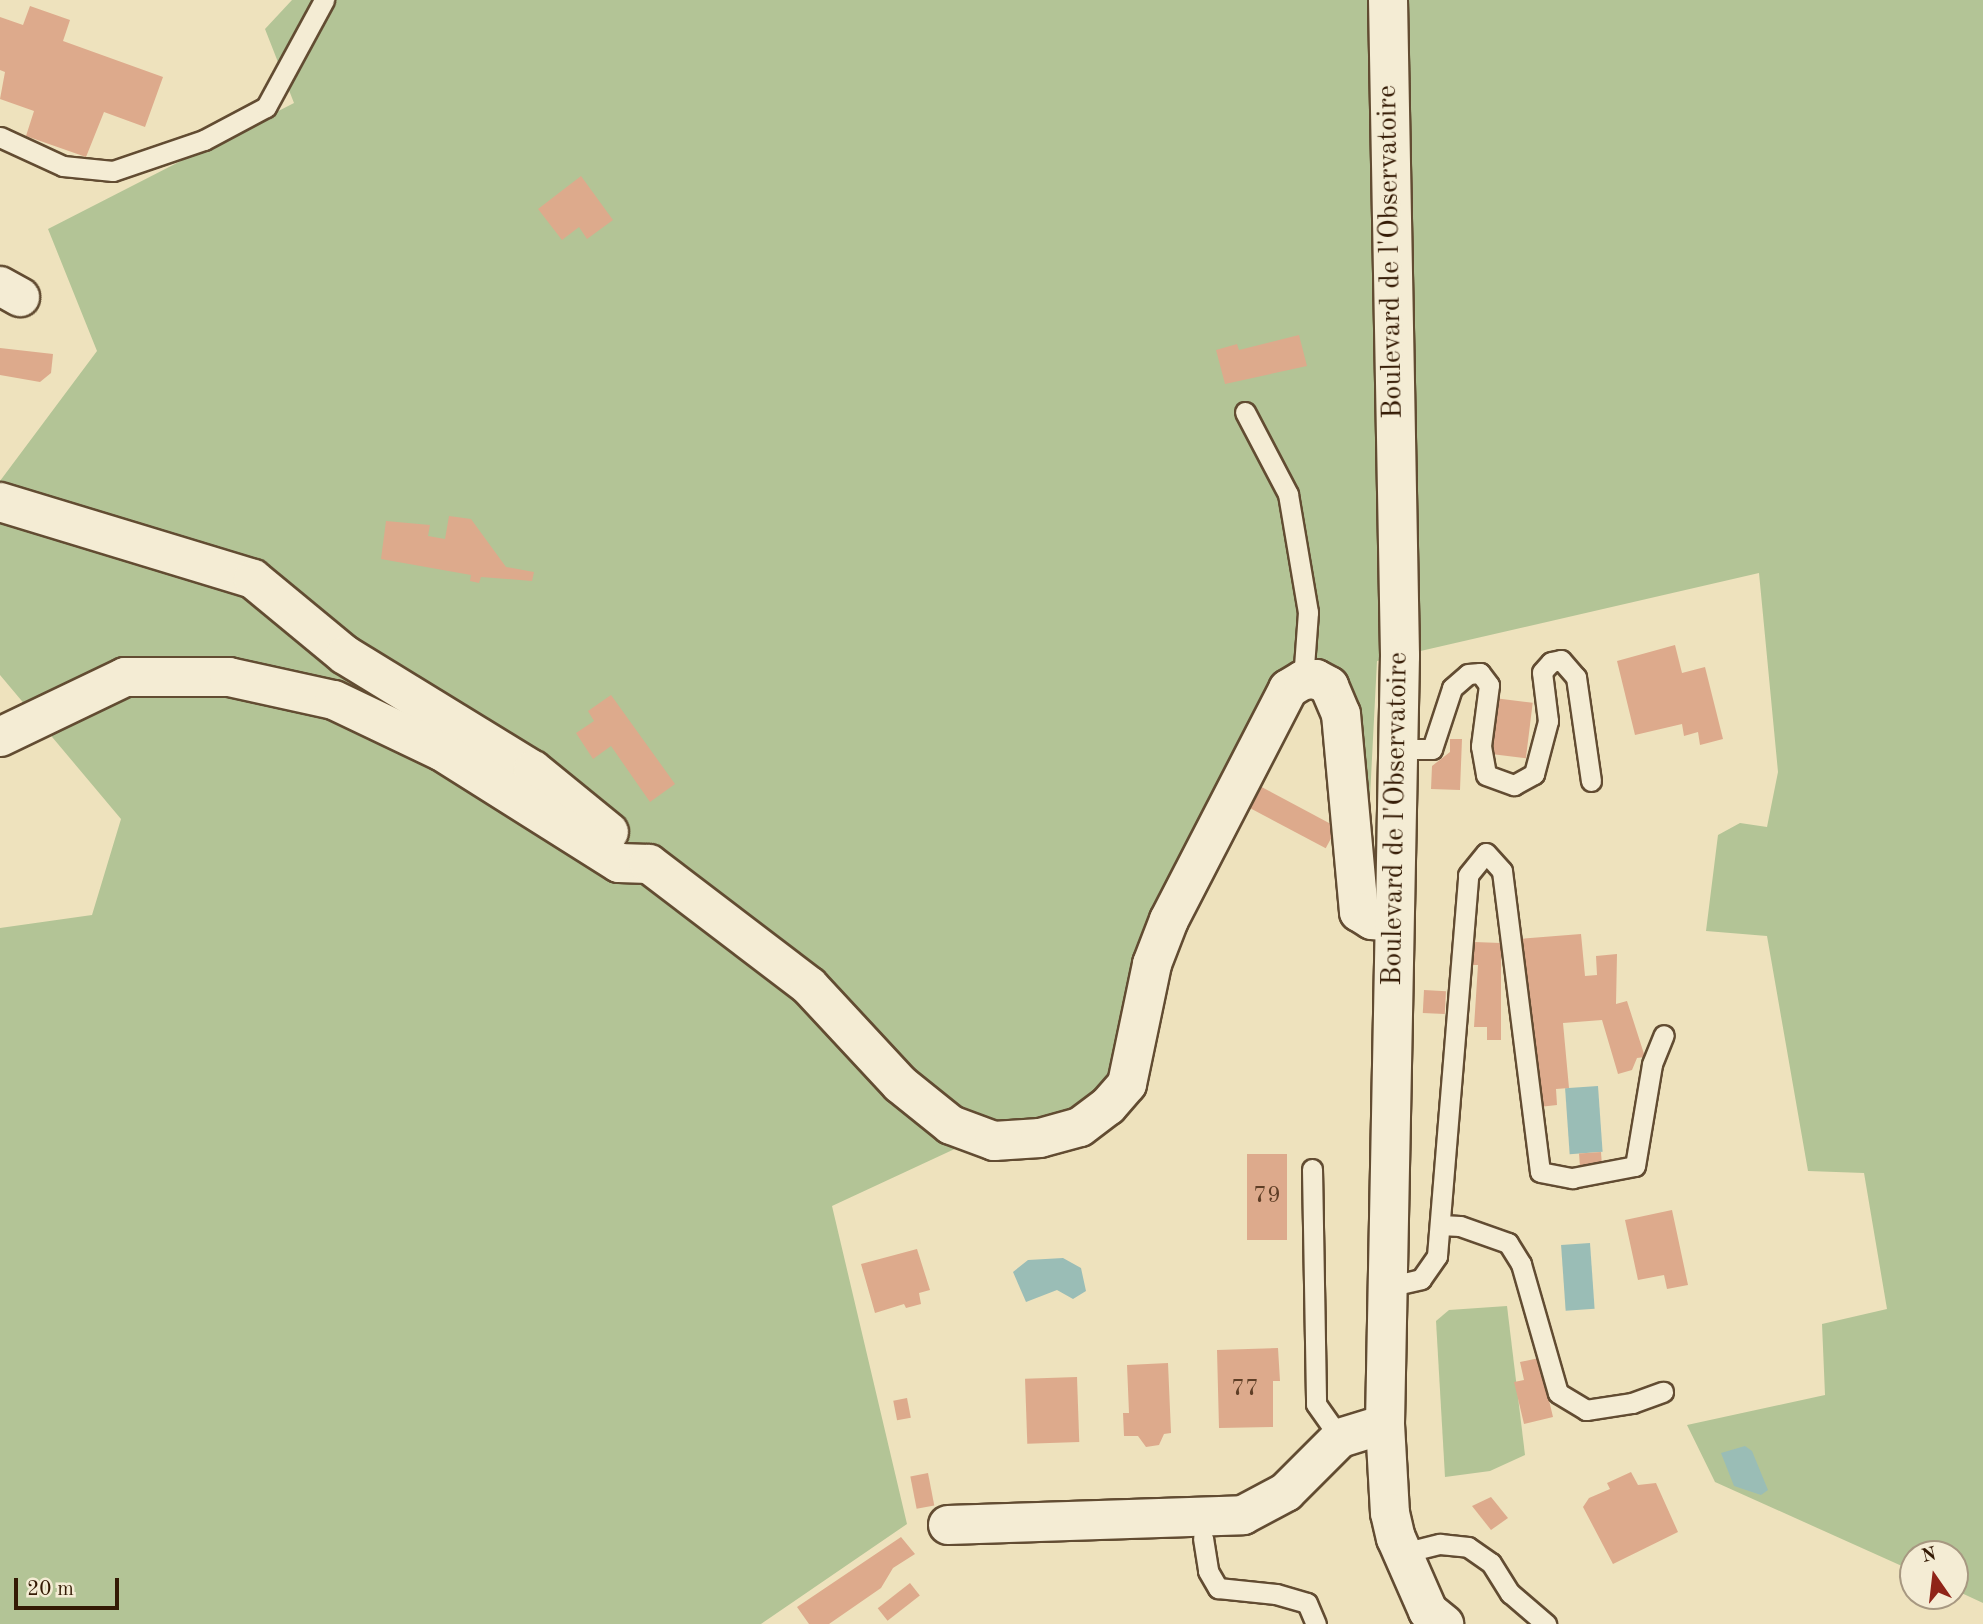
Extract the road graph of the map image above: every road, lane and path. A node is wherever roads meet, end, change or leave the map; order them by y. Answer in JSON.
{"nodes":[{"id":1,"x":324,"y":0,"type":"edge"},
{"id":2,"x":1388,"y":0,"type":"edge"},
{"id":3,"x":0,"y":137,"type":"edge"},
{"id":4,"x":1245,"y":412,"type":"dead end"},
{"id":5,"x":0,"y":502,"type":"edge"},
{"id":6,"x":1303,"y":680,"type":"junction"},
{"id":7,"x":0,"y":737,"type":"edge"},
{"id":8,"x":1399,"y":748,"type":"junction"},
{"id":9,"x":1591,"y":781,"type":"dead end"},
{"id":10,"x":649,"y":864,"type":"junction"},
{"id":11,"x":1394,"y":922,"type":"junction"},
{"id":12,"x":1664,"y":1035,"type":"dead end"},
{"id":13,"x":1312,"y":1169,"type":"dead end"},
{"id":14,"x":1440,"y":1224,"type":"junction"},
{"id":15,"x":1387,"y":1287,"type":"junction"},
{"id":16,"x":1663,"y":1392,"type":"dead end"},
{"id":17,"x":1385,"y":1424,"type":"junction"},
{"id":18,"x":1340,"y":1438,"type":"junction"},
{"id":19,"x":948,"y":1525,"type":"dead end"},
{"id":20,"x":1203,"y":1538,"type":"dead end"},
{"id":21,"x":1403,"y":1553,"type":"junction"},
{"id":22,"x":1316,"y":1624,"type":"edge"},
{"id":23,"x":1444,"y":1624,"type":"edge"},
{"id":24,"x":1546,"y":1624,"type":"edge"}],
"edges":[{"from":1,"to":3,"type":"lane"},
{"from":2,"to":8,"type":"street","name":"Boulevard de l'Observatoire"},
{"from":4,"to":6,"type":"lane"},
{"from":5,"to":10,"type":"street"},
{"from":6,"to":10,"type":"street"},
{"from":6,"to":11,"type":"street"},
{"from":7,"to":10,"type":"street"},
{"from":8,"to":9,"type":"lane"},
{"from":8,"to":11,"type":"street","name":"Boulevard de l'Observatoire"},
{"from":11,"to":15,"type":"street","name":"Boulevard de l'Observatoire"},
{"from":12,"to":14,"type":"lane"},
{"from":13,"to":18,"type":"lane"},
{"from":14,"to":15,"type":"lane"},
{"from":14,"to":16,"type":"lane"},
{"from":15,"to":17,"type":"street","name":"Boulevard de l'Observatoire"},
{"from":17,"to":18,"type":"street"},
{"from":17,"to":21,"type":"street","name":"Boulevard de l'Observatoire"},
{"from":18,"to":19,"type":"street"},
{"from":20,"to":22,"type":"lane"},
{"from":21,"to":23,"type":"street","name":"Boulevard de l'Observatoire"},
{"from":21,"to":24,"type":"lane"}]}
